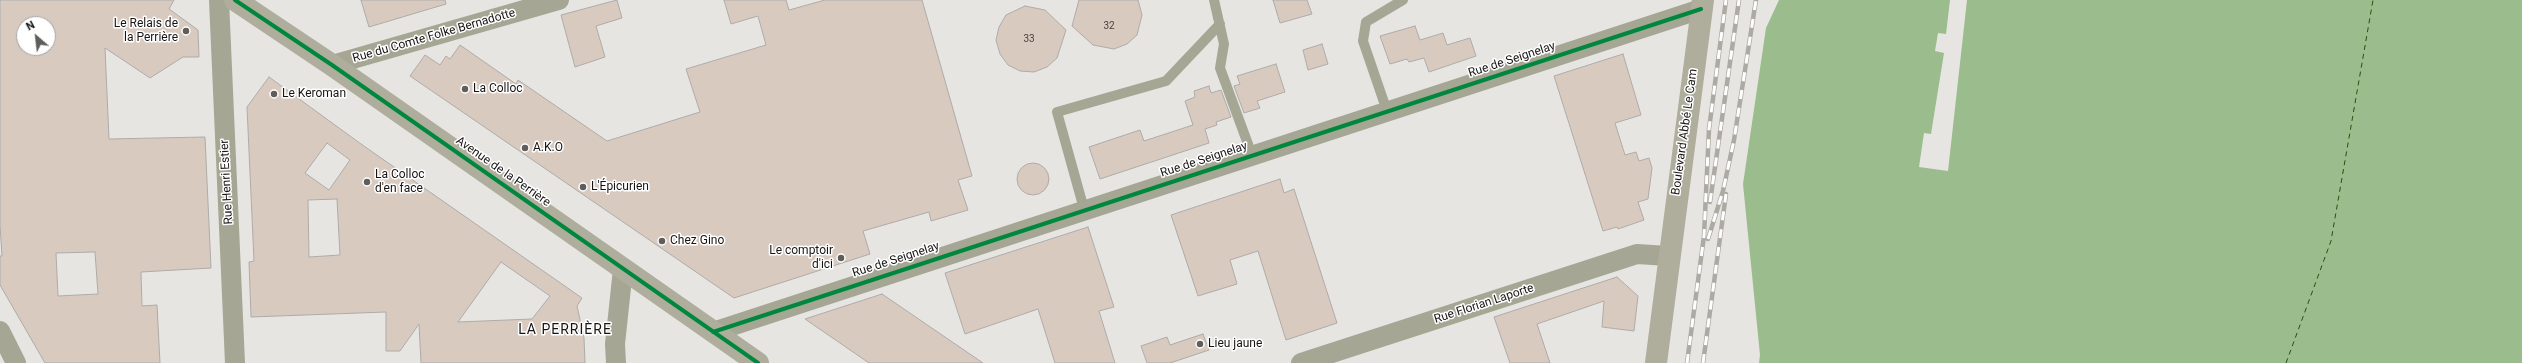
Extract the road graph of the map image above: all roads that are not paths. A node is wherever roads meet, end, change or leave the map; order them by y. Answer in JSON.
{"nodes":[{"id":1,"x":219,"y":0,"type":"edge"},
{"id":2,"x":235,"y":0,"type":"edge"},
{"id":3,"x":559,"y":0,"type":"edge"},
{"id":4,"x":1214,"y":0,"type":"edge"},
{"id":5,"x":1403,"y":0,"type":"edge"},
{"id":6,"x":1388,"y":4,"type":"edge"},
{"id":7,"x":1702,"y":4,"type":"edge"},
{"id":8,"x":1220,"y":24,"type":"junction"},
{"id":9,"x":332,"y":65,"type":"junction"},
{"id":10,"x":1387,"y":111,"type":"junction"},
{"id":11,"x":1252,"y":155,"type":"junction"},
{"id":12,"x":1084,"y":209,"type":"junction"},
{"id":13,"x":1668,"y":256,"type":"junction"},
{"id":14,"x":623,"y":269,"type":"junction"},
{"id":15,"x":0,"y":331,"type":"edge"},
{"id":16,"x":713,"y":332,"type":"junction"},
{"id":17,"x":16,"y":363,"type":"edge"},
{"id":18,"x":235,"y":363,"type":"edge"},
{"id":19,"x":616,"y":363,"type":"edge"},
{"id":20,"x":758,"y":363,"type":"edge"},
{"id":21,"x":1301,"y":363,"type":"edge"},
{"id":22,"x":1656,"y":363,"type":"edge"}],
"edges":[{"from":1,"to":18,"type":"street","name":"Rue Henri Estier"},
{"from":2,"to":9,"type":"street","name":"Avenue de la Perrière"},
{"from":3,"to":9,"type":"street","name":"Rue du Comte Folke Bernadotte"},
{"from":4,"to":8,"type":"lane"},
{"from":5,"to":6,"type":"lane"},
{"from":6,"to":10,"type":"lane"},
{"from":7,"to":10,"type":"street","name":"Rue de Seignelay"},
{"from":7,"to":13,"type":"street","name":"Boulevard Abbé Le Cam"},
{"from":8,"to":11,"type":"lane"},
{"from":8,"to":12,"type":"lane"},
{"from":9,"to":14,"type":"street","name":"Avenue de la Perrière"},
{"from":10,"to":11,"type":"street","name":"Rue de Seignelay"},
{"from":11,"to":12,"type":"street","name":"Rue de Seignelay"},
{"from":12,"to":16,"type":"street","name":"Rue de Seignelay"},
{"from":13,"to":21,"type":"street","name":"Rue Florian Laporte"},
{"from":13,"to":22,"type":"street","name":"Boulevard Abbé Le Cam"},
{"from":14,"to":16,"type":"street","name":"Avenue de la Perrière"},
{"from":14,"to":19,"type":"street"},
{"from":15,"to":17,"type":"street"},
{"from":16,"to":20,"type":"street","name":"Avenue de la Perrière"}]}
